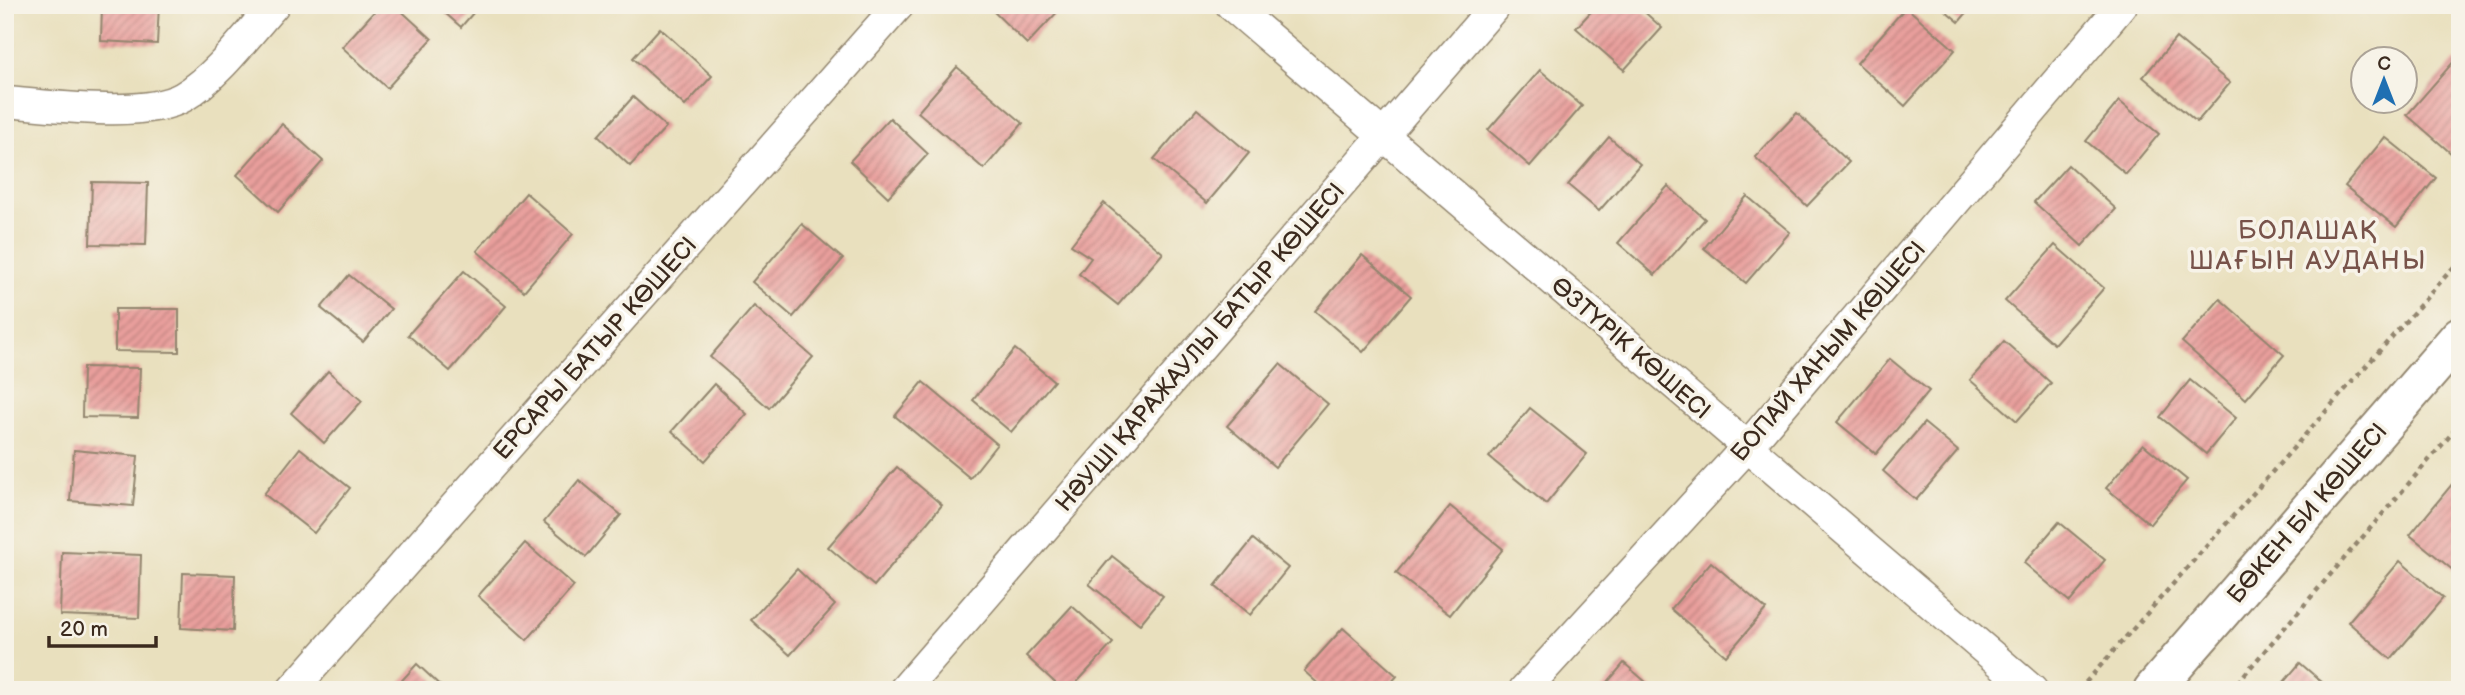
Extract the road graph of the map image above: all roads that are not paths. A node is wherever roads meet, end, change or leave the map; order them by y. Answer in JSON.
{"nodes":[{"id":1,"x":274,"y":5,"type":"edge"},
{"id":2,"x":899,"y":5,"type":"edge"},
{"id":3,"x":1231,"y":5,"type":"edge"},
{"id":4,"x":1496,"y":5,"type":"edge"},
{"id":5,"x":2122,"y":5,"type":"edge"},
{"id":6,"x":5,"y":102,"type":"edge"},
{"id":7,"x":1383,"y":135,"type":"junction"},
{"id":8,"x":2460,"y":336,"type":"edge"},
{"id":9,"x":1747,"y":447,"type":"junction"},
{"id":10,"x":292,"y":690,"type":"edge"},
{"id":11,"x":904,"y":690,"type":"edge"},
{"id":12,"x":1524,"y":690,"type":"edge"},
{"id":13,"x":2032,"y":690,"type":"edge"},
{"id":14,"x":2154,"y":690,"type":"edge"}],
"edges":[{"from":1,"to":6,"type":"street"},
{"from":2,"to":10,"type":"street","name":"ЕРСАРЫ БАТЫР КӨШЕСІ"},
{"from":3,"to":7,"type":"street","name":"ӨЗТҮРІК КӨШЕСІ"},
{"from":4,"to":7,"type":"street","name":"НӘУШІ ҚАРАЖАУЛЫ БАТЫР КӨШЕСІ"},
{"from":5,"to":9,"type":"street","name":"БОПАЙ ХАНЫМ КӨШЕСІ"},
{"from":7,"to":9,"type":"street","name":"ӨЗТҮРІК КӨШЕСІ"},
{"from":7,"to":11,"type":"street","name":"НӘУШІ ҚАРАЖАУЛЫ БАТЫР КӨШЕСІ"},
{"from":8,"to":14,"type":"street","name":"БӨКЕН БИ КӨШЕСІ"},
{"from":9,"to":12,"type":"street","name":"БОПАЙ ХАНЫМ КӨШЕСІ"},
{"from":9,"to":13,"type":"street","name":"ӨЗТҮРІК КӨШЕСІ"}]}
